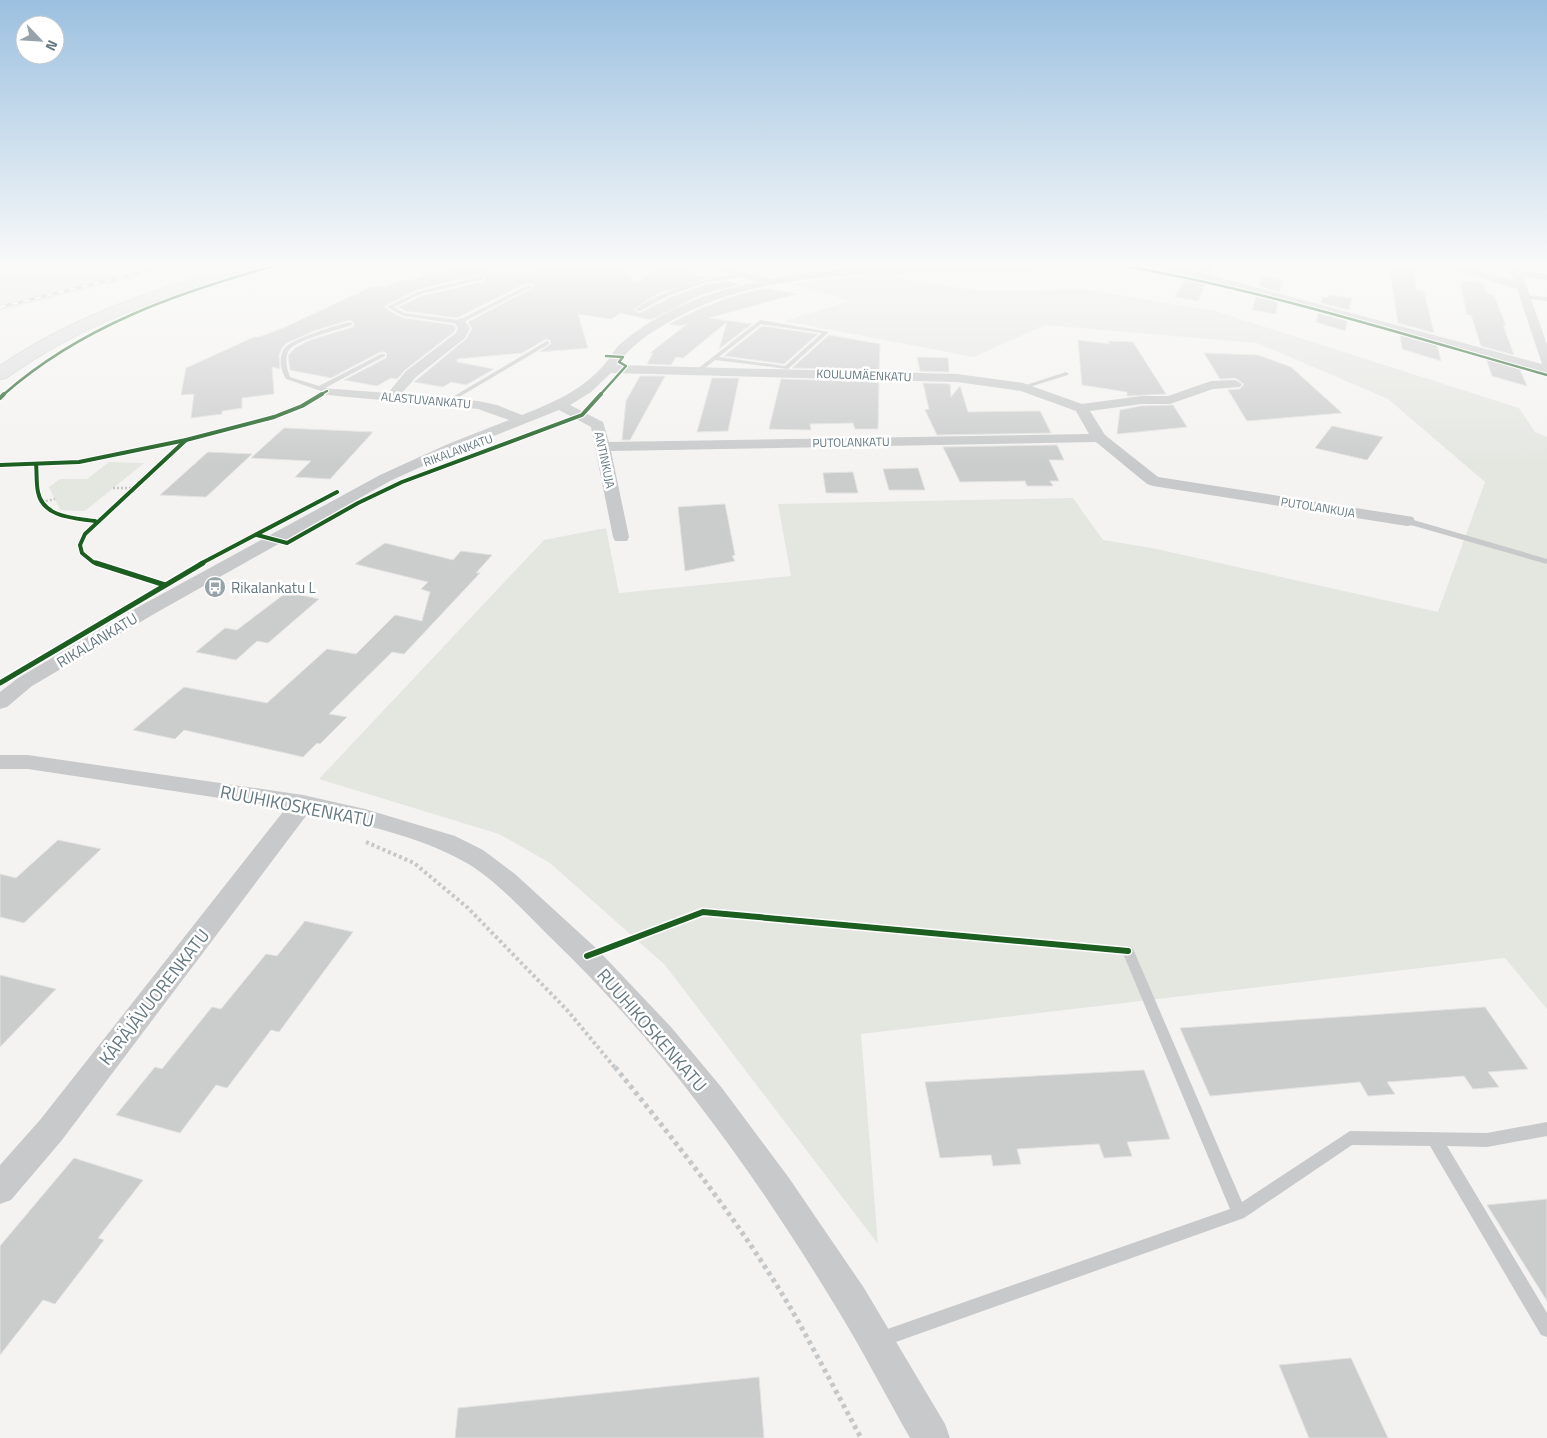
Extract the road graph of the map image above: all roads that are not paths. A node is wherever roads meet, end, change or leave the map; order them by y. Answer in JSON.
{"nodes":[{"id":1,"x":67,"y":332,"type":"edge"},
{"id":2,"x":328,"y":332,"type":"edge"},
{"id":3,"x":462,"y":332,"type":"edge"},
{"id":4,"x":644,"y":332,"type":"edge"},
{"id":5,"x":747,"y":332,"type":"edge"},
{"id":6,"x":826,"y":332,"type":"edge"},
{"id":7,"x":1410,"y":332,"type":"edge"},
{"id":8,"x":1537,"y":332,"type":"edge"},
{"id":9,"x":547,"y":343,"type":"dead end"},
{"id":10,"x":383,"y":355,"type":"dead end"},
{"id":11,"x":713,"y":358,"type":"junction"},
{"id":12,"x":1547,"y":362,"type":"edge"},
{"id":13,"x":608,"y":369,"type":"junction"},
{"id":14,"x":1547,"y":369,"type":"edge"},
{"id":15,"x":698,"y":371,"type":"junction"},
{"id":16,"x":0,"y":374,"type":"edge"},
{"id":17,"x":1066,"y":374,"type":"dead end"},
{"id":18,"x":1235,"y":384,"type":"dead end"},
{"id":19,"x":1023,"y":387,"type":"junction"},
{"id":20,"x":323,"y":390,"type":"junction"},
{"id":21,"x":391,"y":397,"type":"junction"},
{"id":22,"x":447,"y":402,"type":"junction"},
{"id":23,"x":560,"y":405,"type":"junction"},
{"id":24,"x":1082,"y":408,"type":"junction"},
{"id":25,"x":522,"y":420,"type":"junction"},
{"id":26,"x":1099,"y":438,"type":"junction"},
{"id":27,"x":602,"y":447,"type":"junction"},
{"id":28,"x":1407,"y":521,"type":"joint"},
{"id":29,"x":621,"y":537,"type":"dead end"},
{"id":30,"x":1547,"y":562,"type":"edge"},
{"id":31,"x":0,"y":703,"type":"edge"},
{"id":32,"x":0,"y":762,"type":"edge"},
{"id":33,"x":304,"y":803,"type":"junction"},
{"id":34,"x":1128,"y":951,"type":"dead end"},
{"id":35,"x":1547,"y":1129,"type":"edge"},
{"id":36,"x":1435,"y":1140,"type":"junction"},
{"id":37,"x":0,"y":1189,"type":"edge"},
{"id":38,"x":1238,"y":1213,"type":"junction"},
{"id":39,"x":1547,"y":1330,"type":"edge"},
{"id":40,"x":876,"y":1341,"type":"junction"},
{"id":41,"x":931,"y":1438,"type":"edge"}],
"edges":[{"from":1,"to":16,"type":"main road"},
{"from":2,"to":20,"type":"lane"},
{"from":3,"to":21,"type":"street"},
{"from":4,"to":13,"type":"street","name":"RIKALANKATU"},
{"from":5,"to":11,"type":"lane"},
{"from":6,"to":11,"type":"lane"},
{"from":7,"to":14,"type":"street"},
{"from":8,"to":12,"type":"street"},
{"from":9,"to":22,"type":"lane"},
{"from":10,"to":20,"type":"lane"},
{"from":11,"to":15,"type":"lane"},
{"from":13,"to":15,"type":"street","name":"KOULUMÄENKATU"},
{"from":13,"to":23,"type":"street","name":"RIKALANKATU"},
{"from":15,"to":19,"type":"street","name":"KOULUMÄENKATU"},
{"from":17,"to":19,"type":"lane"},
{"from":18,"to":24,"type":"street"},
{"from":19,"to":24,"type":"street","name":"KOULUMÄENKATU"},
{"from":20,"to":21,"type":"street","name":"ALASTUVANKATU"},
{"from":21,"to":22,"type":"street","name":"ALASTUVANKATU"},
{"from":22,"to":25,"type":"street","name":"ALASTUVANKATU"},
{"from":23,"to":25,"type":"street","name":"RIKALANKATU"},
{"from":23,"to":27,"type":"street","name":"ANTINKUJA"},
{"from":24,"to":26,"type":"street"},
{"from":25,"to":31,"type":"street","name":"RIKALANKATU"},
{"from":26,"to":27,"type":"street","name":"PUTOLANKATU"},
{"from":26,"to":28,"type":"street","name":"PUTOLANKUJA"},
{"from":27,"to":29,"type":"street","name":"ANTINKUJA"},
{"from":28,"to":30,"type":"lane","name":"PUTOLANKUJA"},
{"from":32,"to":33,"type":"street","name":"RUUHIKOSKENKATU"},
{"from":33,"to":37,"type":"street","name":"KÄRÄJÄVUORENKATU"},
{"from":33,"to":40,"type":"street","name":"RUUHIKOSKENKATU"},
{"from":34,"to":38,"type":"lane"},
{"from":35,"to":36,"type":"lane"},
{"from":36,"to":38,"type":"lane"},
{"from":36,"to":39,"type":"lane"},
{"from":38,"to":40,"type":"lane"},
{"from":40,"to":41,"type":"street","name":"RUUHIKOSKENKATU"}]}
